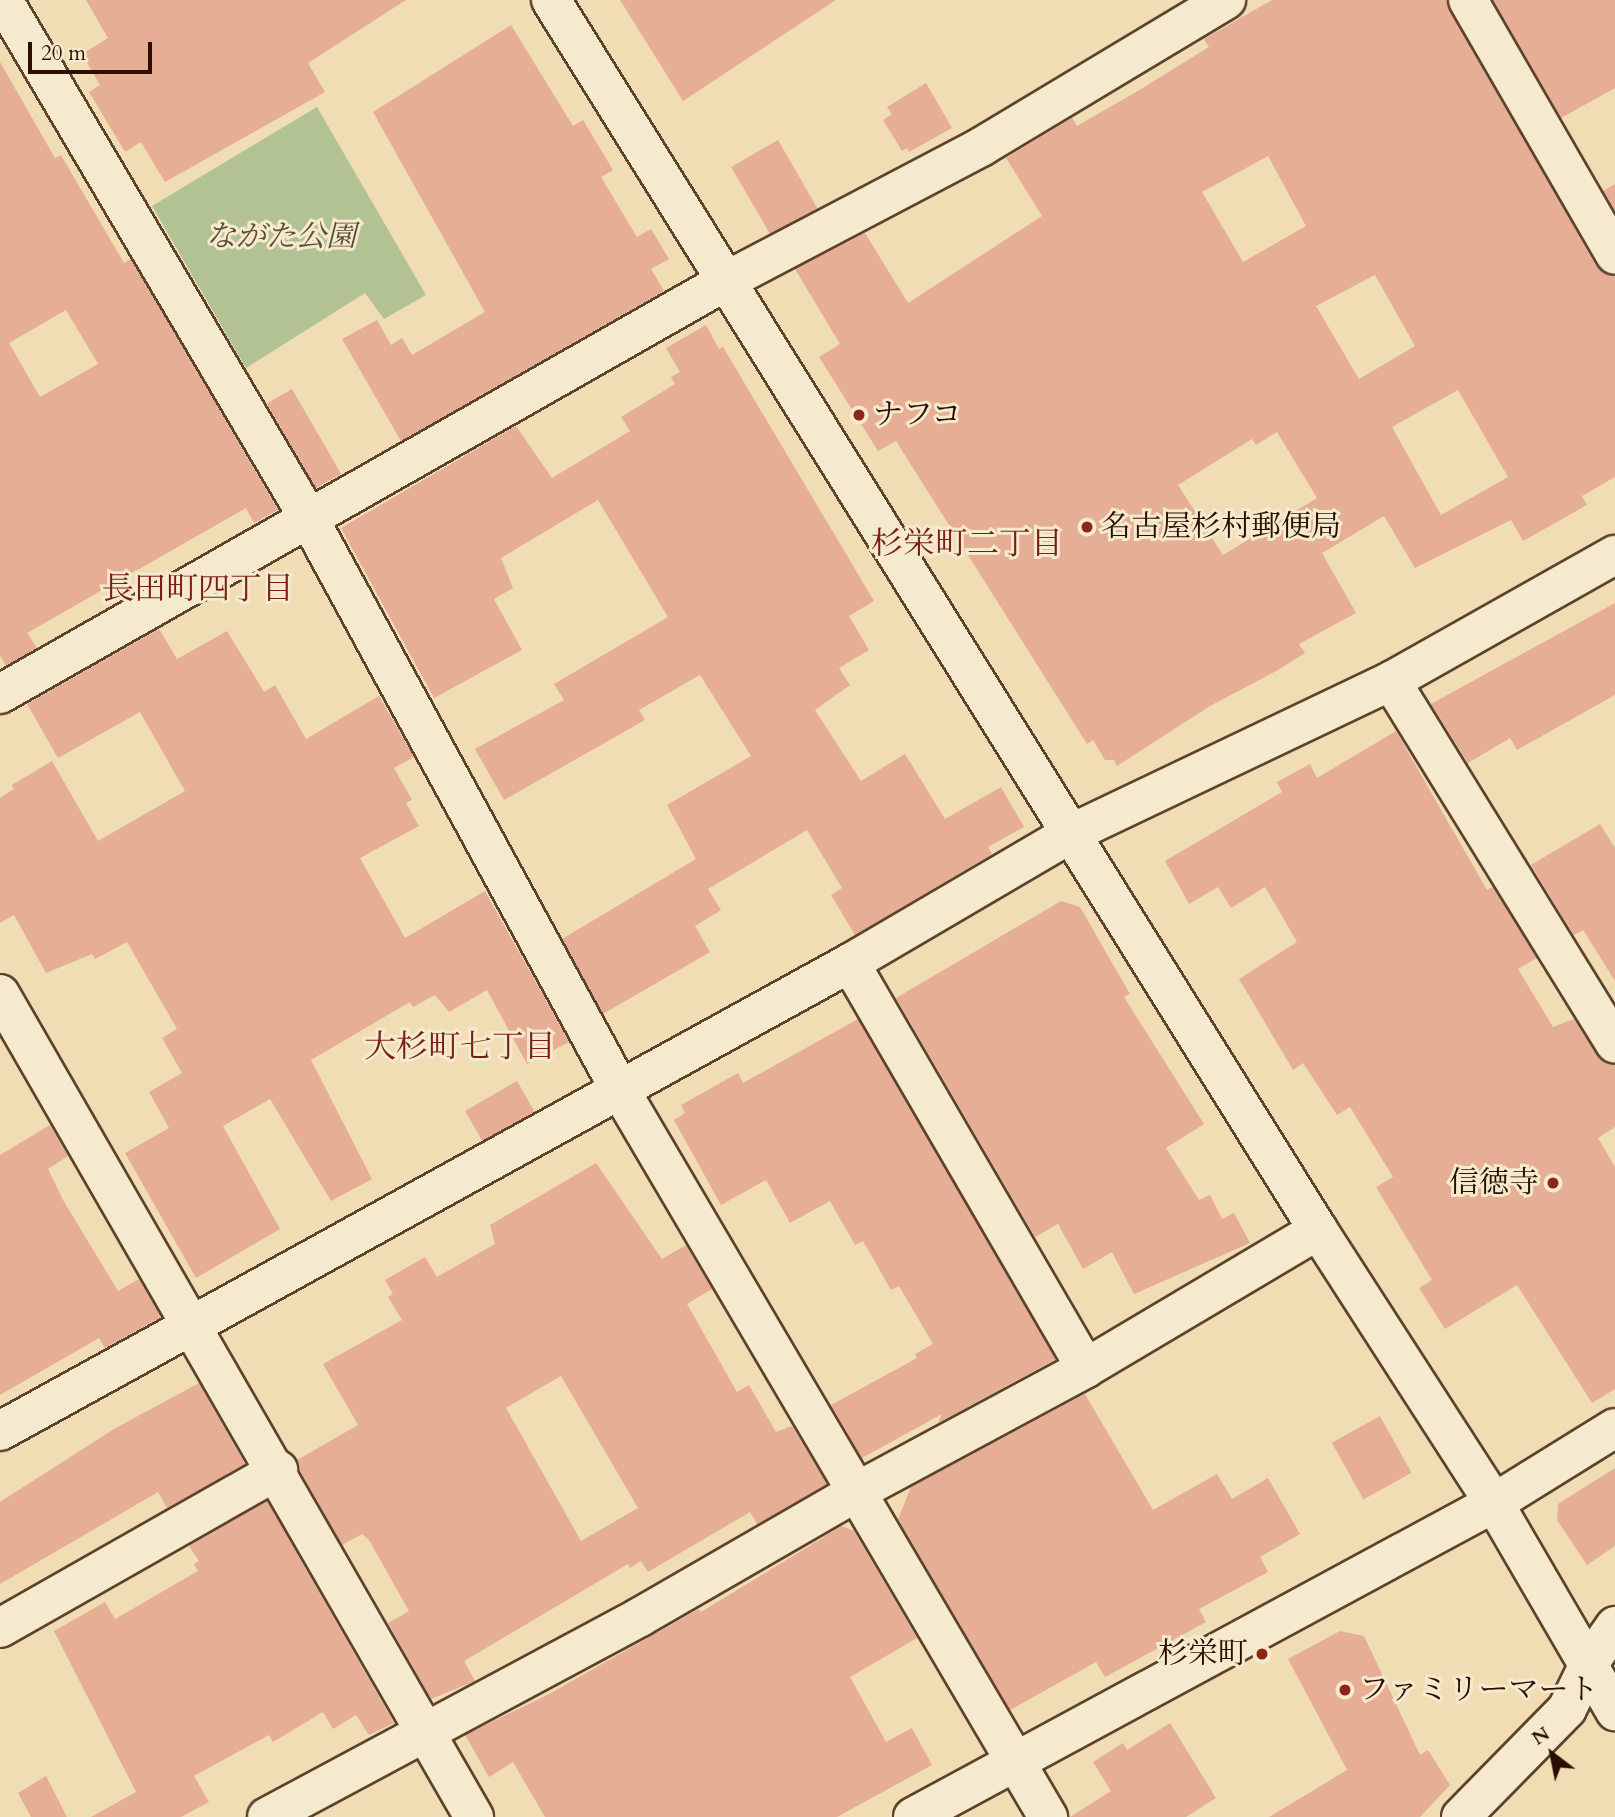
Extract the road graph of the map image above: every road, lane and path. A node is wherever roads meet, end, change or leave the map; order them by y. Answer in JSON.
{"nodes":[{"id":1,"x":3,"y":0,"type":"edge"},
{"id":2,"x":551,"y":0,"type":"edge"},
{"id":3,"x":1226,"y":0,"type":"edge"},
{"id":4,"x":1468,"y":0,"type":"edge"},
{"id":5,"x":1615,"y":255,"type":"edge"},
{"id":6,"x":726,"y":281,"type":"junction"},
{"id":7,"x":308,"y":517,"type":"junction"},
{"id":8,"x":1615,"y":555,"type":"edge"},
{"id":9,"x":1391,"y":681,"type":"junction"},
{"id":10,"x":0,"y":694,"type":"edge"},
{"id":11,"x":1070,"y":834,"type":"junction"},
{"id":12,"x":850,"y":962,"type":"junction"},
{"id":13,"x":0,"y":994,"type":"edge"},
{"id":14,"x":1615,"y":1044,"type":"edge"},
{"id":15,"x":620,"y":1090,"type":"junction"},
{"id":16,"x":1318,"y":1230,"type":"junction"},
{"id":17,"x":186,"y":1324,"type":"junction"},
{"id":18,"x":1086,"y":1368,"type":"junction"},
{"id":19,"x":1615,"y":1427,"type":"edge"},
{"id":20,"x":0,"y":1431,"type":"edge"},
{"id":21,"x":278,"y":1470,"type":"junction"},
{"id":22,"x":858,"y":1491,"type":"junction"},
{"id":23,"x":1494,"y":1503,"type":"junction"},
{"id":24,"x":1615,"y":1626,"type":"edge"},
{"id":25,"x":0,"y":1628,"type":"edge"},
{"id":26,"x":1590,"y":1662,"type":"junction"},
{"id":27,"x":1615,"y":1711,"type":"edge"},
{"id":28,"x":423,"y":1730,"type":"junction"},
{"id":29,"x":1016,"y":1762,"type":"junction"},
{"id":30,"x":267,"y":1817,"type":"edge"},
{"id":31,"x":474,"y":1817,"type":"edge"},
{"id":32,"x":913,"y":1817,"type":"edge"},
{"id":33,"x":1048,"y":1817,"type":"edge"},
{"id":34,"x":1461,"y":1817,"type":"edge"}],
"edges":[{"from":1,"to":7,"type":"street"},
{"from":2,"to":6,"type":"street"},
{"from":3,"to":6,"type":"street"},
{"from":4,"to":5,"type":"street"},
{"from":6,"to":7,"type":"street"},
{"from":6,"to":11,"type":"street"},
{"from":7,"to":10,"type":"street"},
{"from":7,"to":15,"type":"street"},
{"from":8,"to":9,"type":"street"},
{"from":9,"to":11,"type":"street"},
{"from":9,"to":14,"type":"street"},
{"from":11,"to":12,"type":"street"},
{"from":11,"to":16,"type":"street"},
{"from":12,"to":15,"type":"street"},
{"from":12,"to":18,"type":"street"},
{"from":13,"to":17,"type":"street"},
{"from":15,"to":17,"type":"street"},
{"from":15,"to":22,"type":"street"},
{"from":16,"to":18,"type":"street"},
{"from":16,"to":23,"type":"street"},
{"from":17,"to":20,"type":"street"},
{"from":17,"to":21,"type":"street"},
{"from":18,"to":22,"type":"street"},
{"from":19,"to":23,"type":"street"},
{"from":21,"to":25,"type":"street"},
{"from":21,"to":28,"type":"street"},
{"from":22,"to":28,"type":"street"},
{"from":22,"to":29,"type":"street"},
{"from":23,"to":26,"type":"street"},
{"from":23,"to":29,"type":"street"},
{"from":24,"to":26,"type":"street"},
{"from":26,"to":27,"type":"street"},
{"from":26,"to":34,"type":"street"},
{"from":28,"to":30,"type":"street"},
{"from":28,"to":31,"type":"street"},
{"from":29,"to":32,"type":"street"},
{"from":29,"to":33,"type":"street"}]}
